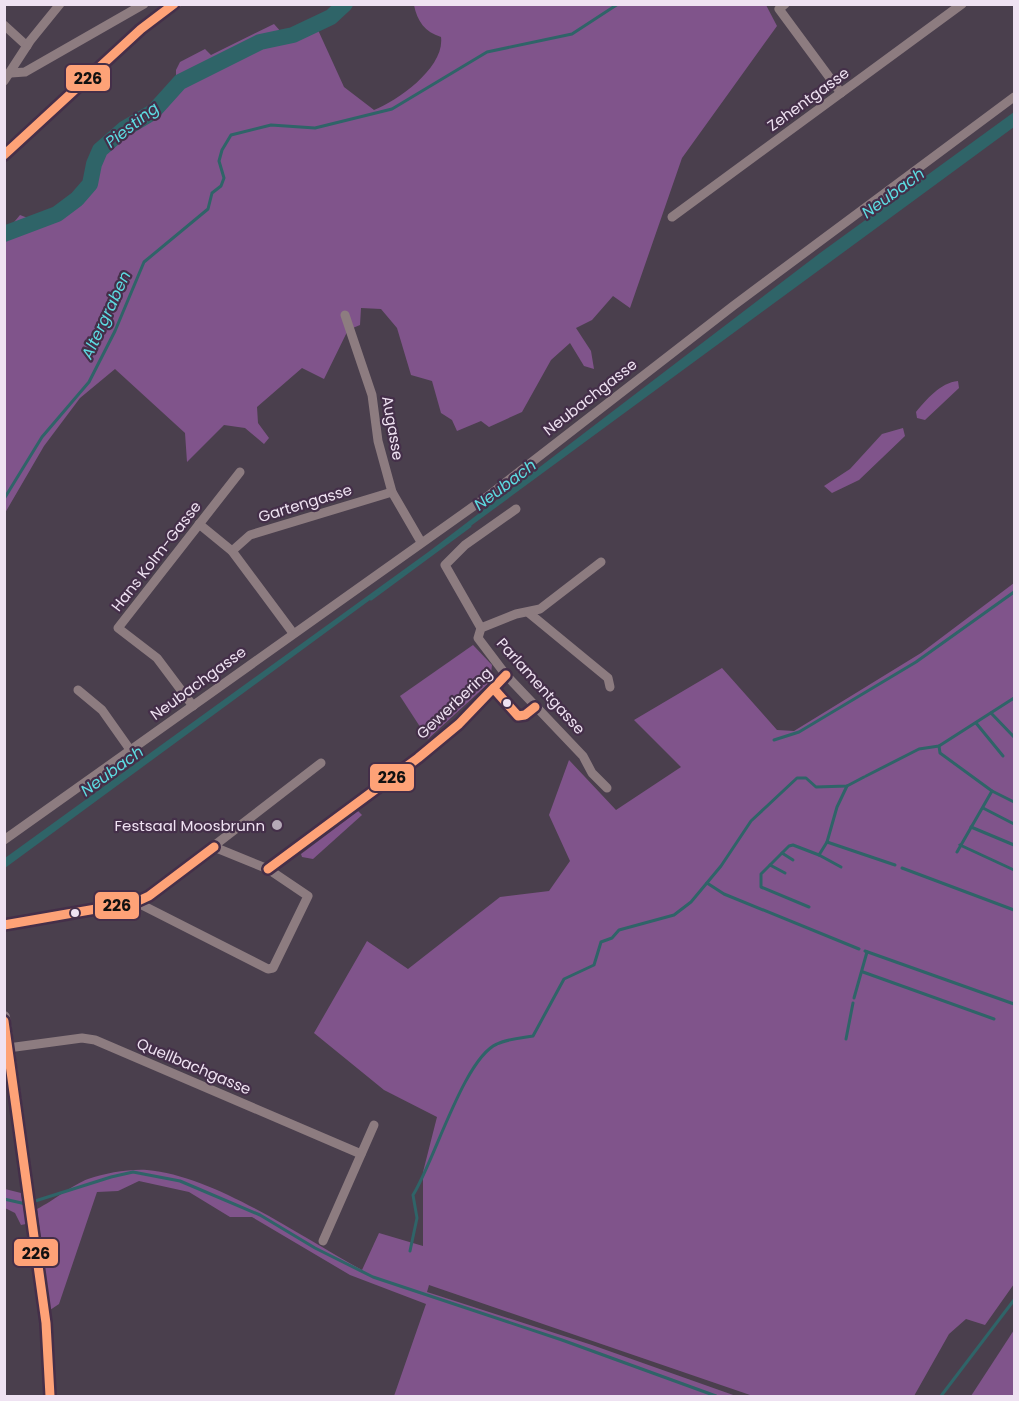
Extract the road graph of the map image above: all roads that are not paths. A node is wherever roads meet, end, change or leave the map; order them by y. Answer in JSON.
{"nodes":[{"id":1,"x":60,"y":4,"type":"edge"},
{"id":2,"x":144,"y":4,"type":"edge"},
{"id":3,"x":175,"y":4,"type":"edge"},
{"id":4,"x":785,"y":4,"type":"edge"},
{"id":5,"x":962,"y":4,"type":"edge"},
{"id":6,"x":4,"y":25,"type":"edge"},
{"id":7,"x":27,"y":46,"type":"junction"},
{"id":8,"x":11,"y":73,"type":"junction"},
{"id":9,"x":4,"y":81,"type":"edge"},
{"id":10,"x":841,"y":93,"type":"junction"},
{"id":11,"x":1014,"y":97,"type":"edge"},
{"id":12,"x":6,"y":149,"type":"edge"},
{"id":13,"x":672,"y":217,"type":"dead end"},
{"id":14,"x":345,"y":315,"type":"dead end"},
{"id":15,"x":240,"y":472,"type":"dead end"},
{"id":16,"x":392,"y":492,"type":"junction"},
{"id":17,"x":516,"y":509,"type":"dead end"},
{"id":18,"x":199,"y":525,"type":"junction"},
{"id":19,"x":421,"y":542,"type":"junction"},
{"id":20,"x":232,"y":550,"type":"junction"},
{"id":21,"x":602,"y":562,"type":"dead end"},
{"id":22,"x":529,"y":613,"type":"junction"},
{"id":23,"x":481,"y":628,"type":"junction"},
{"id":24,"x":293,"y":633,"type":"junction"},
{"id":25,"x":506,"y":675,"type":"junction"},
{"id":26,"x":610,"y":687,"type":"dead end"},
{"id":27,"x":78,"y":690,"type":"dead end"},
{"id":28,"x":193,"y":706,"type":"junction"},
{"id":29,"x":131,"y":751,"type":"junction"},
{"id":30,"x":321,"y":763,"type":"dead end"},
{"id":31,"x":607,"y":788,"type":"dead end"},
{"id":32,"x":4,"y":840,"type":"edge"},
{"id":33,"x":213,"y":847,"type":"junction"},
{"id":34,"x":268,"y":869,"type":"junction"},
{"id":35,"x":136,"y":902,"type":"junction"},
{"id":36,"x":4,"y":925,"type":"edge"},
{"id":37,"x":4,"y":1017,"type":"edge"},
{"id":38,"x":8,"y":1048,"type":"junction"},
{"id":39,"x":374,"y":1125,"type":"dead end"},
{"id":40,"x":361,"y":1154,"type":"junction"},
{"id":41,"x":323,"y":1241,"type":"dead end"},
{"id":42,"x":50,"y":1396,"type":"edge"}],
"edges":[{"from":1,"to":7,"type":"street"},
{"from":2,"to":8,"type":"street"},
{"from":3,"to":12,"type":"main road"},
{"from":4,"to":10,"type":"street"},
{"from":5,"to":10,"type":"street","name":"Zehentgasse"},
{"from":6,"to":7,"type":"street"},
{"from":7,"to":8,"type":"street"},
{"from":8,"to":9,"type":"street"},
{"from":10,"to":13,"type":"street","name":"Zehentgasse"},
{"from":11,"to":19,"type":"street","name":"Neubachgasse"},
{"from":14,"to":16,"type":"street","name":"Augasse"},
{"from":15,"to":18,"type":"street","name":"Hans Kolm-Gasse"},
{"from":16,"to":19,"type":"street","name":"Augasse"},
{"from":16,"to":20,"type":"street","name":"Gartengasse"},
{"from":17,"to":23,"type":"street"},
{"from":18,"to":20,"type":"street"},
{"from":18,"to":28,"type":"street","name":"Hans Kolm-Gasse"},
{"from":19,"to":24,"type":"street","name":"Neubachgasse"},
{"from":20,"to":24,"type":"street"},
{"from":21,"to":22,"type":"street","name":"Parlamentgasse"},
{"from":22,"to":23,"type":"street","name":"Parlamentgasse"},
{"from":22,"to":26,"type":"street"},
{"from":23,"to":25,"type":"street","name":"Parlamentgasse"},
{"from":24,"to":28,"type":"street","name":"Neubachgasse"},
{"from":25,"to":31,"type":"street","name":"Parlamentgasse"},
{"from":25,"to":34,"type":"street","name":"Gewerbering"},
{"from":27,"to":29,"type":"street"},
{"from":28,"to":29,"type":"street","name":"Neubachgasse"},
{"from":29,"to":32,"type":"street","name":"Neubachgasse"},
{"from":30,"to":33,"type":"street"},
{"from":33,"to":34,"type":"street"},
{"from":33,"to":35,"type":"street"},
{"from":34,"to":35,"type":"street"},
{"from":35,"to":36,"type":"street"},
{"from":37,"to":38,"type":"main road"},
{"from":38,"to":40,"type":"street","name":"Quellbachgasse"},
{"from":38,"to":42,"type":"main road"},
{"from":39,"to":40,"type":"street"},
{"from":40,"to":41,"type":"street"}]}
